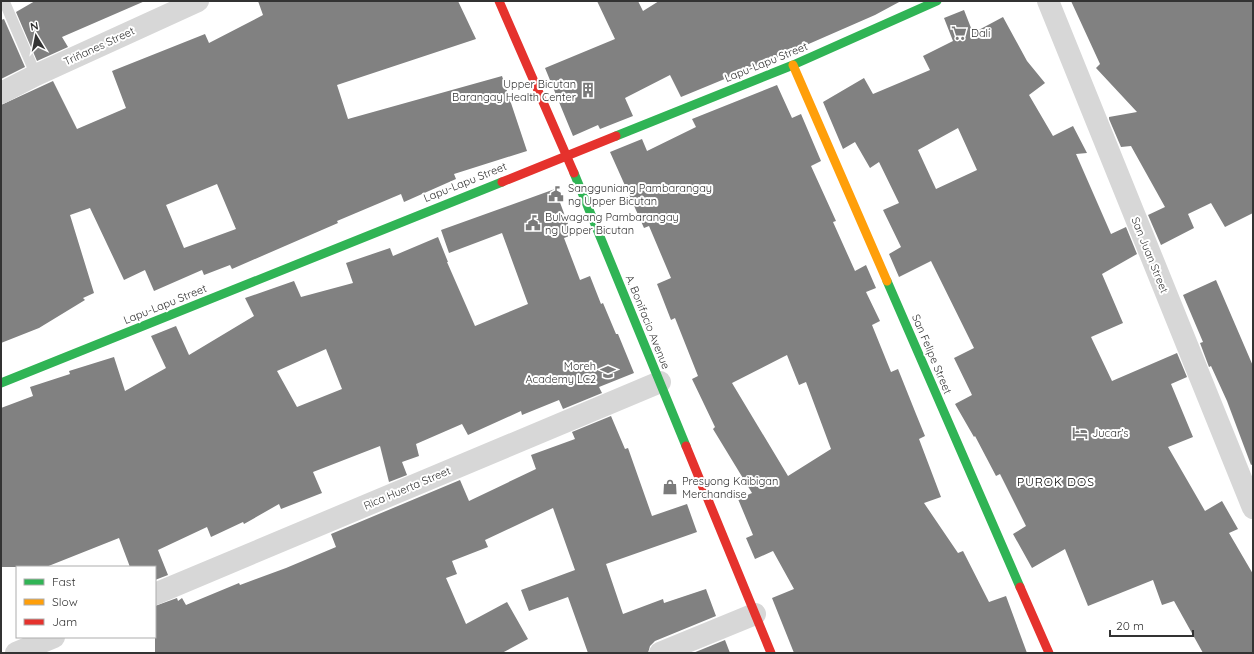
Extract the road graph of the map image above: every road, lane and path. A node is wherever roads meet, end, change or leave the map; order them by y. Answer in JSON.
{"nodes":[{"id":1,"x":4,"y":1,"type":"edge"},
{"id":2,"x":198,"y":1,"type":"edge"},
{"id":3,"x":499,"y":1,"type":"edge"},
{"id":4,"x":936,"y":1,"type":"edge"},
{"id":5,"x":1048,"y":1,"type":"edge"},
{"id":6,"x":793,"y":65,"type":"junction"},
{"id":7,"x":36,"y":75,"type":"junction"},
{"id":8,"x":1,"y":93,"type":"edge"},
{"id":9,"x":566,"y":154,"type":"junction"},
{"id":10,"x":660,"y":382,"type":"junction"},
{"id":11,"x":1,"y":383,"type":"edge"},
{"id":12,"x":1253,"y":508,"type":"edge"},
{"id":13,"x":156,"y":594,"type":"edge"},
{"id":14,"x":755,"y":614,"type":"junction"},
{"id":15,"x":52,"y":638,"type":"edge"},
{"id":16,"x":16,"y":653,"type":"edge"},
{"id":17,"x":660,"y":653,"type":"edge"},
{"id":18,"x":771,"y":653,"type":"edge"},
{"id":19,"x":1049,"y":653,"type":"edge"}],
"edges":[{"from":1,"to":7,"type":"lane"},
{"from":2,"to":7,"type":"street","name":"Triñanes Street"},
{"from":3,"to":9,"type":"street","name":"A. Bonifacio Avenue"},
{"from":4,"to":6,"type":"street","name":"Lapu-Lapu Street"},
{"from":5,"to":12,"type":"street","name":"San Juan Street"},
{"from":6,"to":9,"type":"street","name":"Lapu-Lapu Street"},
{"from":6,"to":19,"type":"street","name":"San Felipe Street"},
{"from":7,"to":8,"type":"street","name":"Triñanes Street"},
{"from":9,"to":10,"type":"street","name":"A. Bonifacio Avenue"},
{"from":9,"to":11,"type":"street","name":"Lapu-Lapu Street"},
{"from":10,"to":13,"type":"street","name":"Rica Huerta Street"},
{"from":10,"to":14,"type":"street","name":"A. Bonifacio Avenue"},
{"from":14,"to":17,"type":"street"},
{"from":14,"to":18,"type":"street","name":"A. Bonifacio Avenue"},
{"from":15,"to":16,"type":"street"}]}
